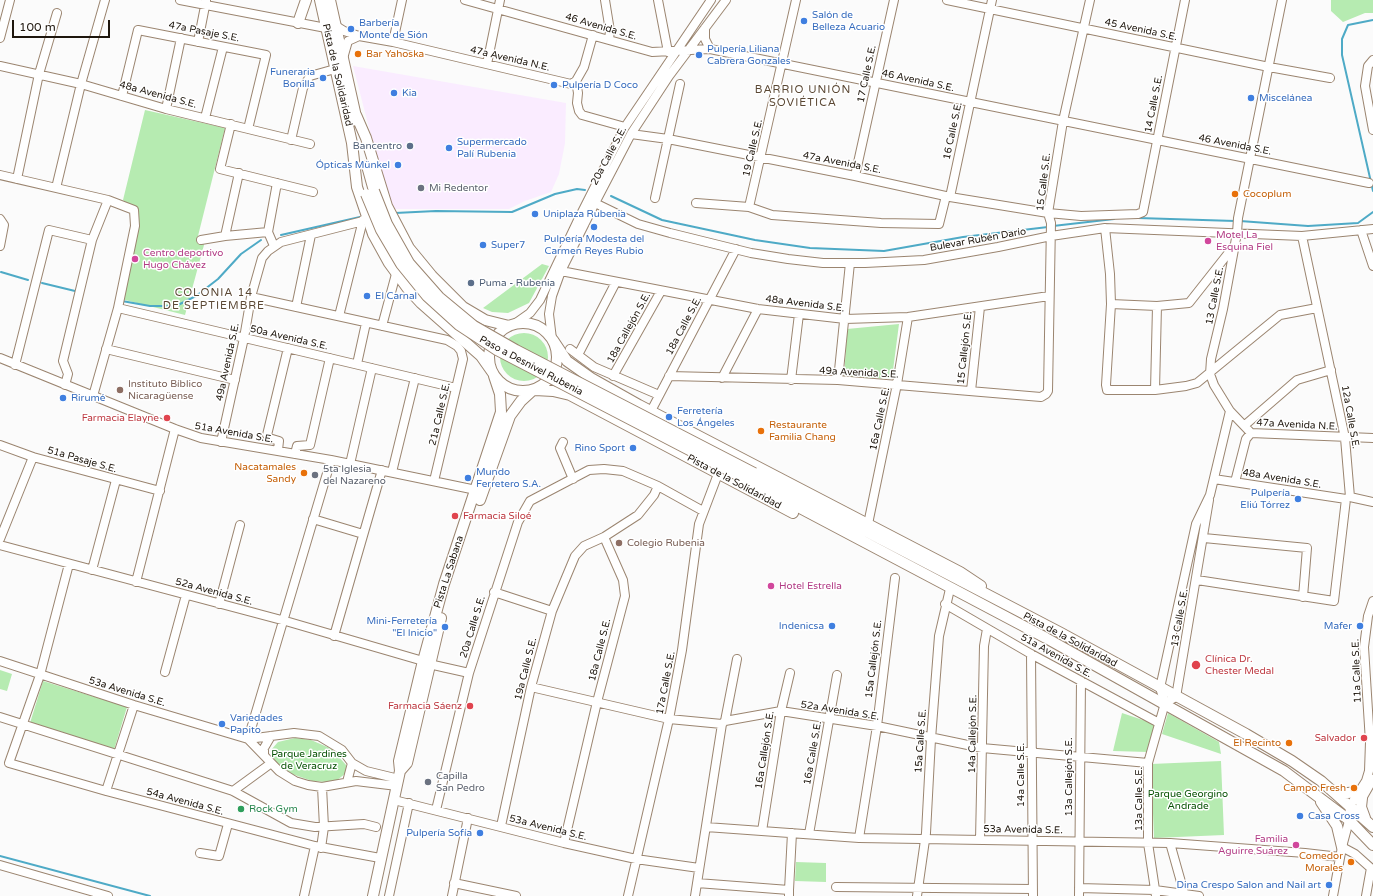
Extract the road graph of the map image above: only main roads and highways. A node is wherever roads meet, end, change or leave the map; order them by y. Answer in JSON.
{"nodes":[{"id":1,"x":306,"y":0,"type":"edge"},
{"id":2,"x":320,"y":0,"type":"edge"},
{"id":3,"x":330,"y":0,"type":"edge"},
{"id":4,"x":298,"y":23,"type":"road end"},
{"id":5,"x":331,"y":27,"type":"junction"},
{"id":6,"x":356,"y":115,"type":"junction"},
{"id":7,"x":353,"y":151,"type":"junction"},
{"id":8,"x":370,"y":192,"type":"junction"},
{"id":9,"x":511,"y":325,"type":"junction"},
{"id":10,"x":553,"y":340,"type":"junction"},
{"id":11,"x":494,"y":375,"type":"junction"},
{"id":12,"x":534,"y":390,"type":"junction"},
{"id":13,"x":751,"y":477,"type":"junction"},
{"id":14,"x":931,"y":578,"type":"junction"},
{"id":15,"x":992,"y":598,"type":"junction"},
{"id":16,"x":426,"y":662,"type":"junction"},
{"id":17,"x":1314,"y":792,"type":"junction"},
{"id":18,"x":1336,"y":794,"type":"junction"},
{"id":19,"x":1365,"y":818,"type":"junction"},
{"id":20,"x":1373,"y":827,"type":"edge"},
{"id":21,"x":1373,"y":845,"type":"edge"},
{"id":22,"x":1341,"y":852,"type":"road end"},
{"id":23,"x":373,"y":896,"type":"edge"}],
"edges":[{"from":1,"to":4,"type":"main road"},
{"from":2,"to":5,"type":"main road","name":"Pista de la Solidaridad"},
{"from":3,"to":5,"type":"main road","name":"Pista de la Solidaridad"},
{"from":5,"to":6,"type":"main road","name":"Pista de la Solidaridad"},
{"from":5,"to":7,"type":"main road","name":"Pista de la Solidaridad"},
{"from":6,"to":8,"type":"main road","name":"Pista de la Solidaridad"},
{"from":6,"to":9,"type":"main road","name":"Pista de la Solidaridad"},
{"from":7,"to":8,"type":"main road","name":"Pista de la Solidaridad"},
{"from":7,"to":11,"type":"main road","name":"Pista de la Solidaridad"},
{"from":8,"to":13,"type":"main road","name":"Paso a Desnivel Rubenia","bridge":true},
{"from":9,"to":10,"type":"main road"},
{"from":9,"to":11,"type":"main road"},
{"from":10,"to":12,"type":"main road"},
{"from":10,"to":15,"type":"main road"},
{"from":11,"to":12,"type":"main road"},
{"from":11,"to":16,"type":"main road","name":"Pista La Sabana"},
{"from":12,"to":14,"type":"main road","name":"Pista de la Solidaridad"},
{"from":12,"to":16,"type":"main road","name":"Pista La Sabana"},
{"from":13,"to":14,"type":"main road","name":"Pista de la Solidaridad"},
{"from":13,"to":15,"type":"main road","name":"Pista de la Solidaridad"},
{"from":14,"to":17,"type":"main road","name":"Pista de la Solidaridad"},
{"from":15,"to":18,"type":"main road","name":"Pista de la Solidaridad"},
{"from":16,"to":23,"type":"main road","name":"Pista La Sabana"},
{"from":17,"to":21,"type":"main road","name":"Pista de la Solidaridad"},
{"from":17,"to":22,"type":"main road"},
{"from":18,"to":19,"type":"main road","name":"Pista de la Solidaridad"},
{"from":18,"to":19,"type":"main road"},
{"from":19,"to":20,"type":"main road","name":"Pista de la Solidaridad"}]}
